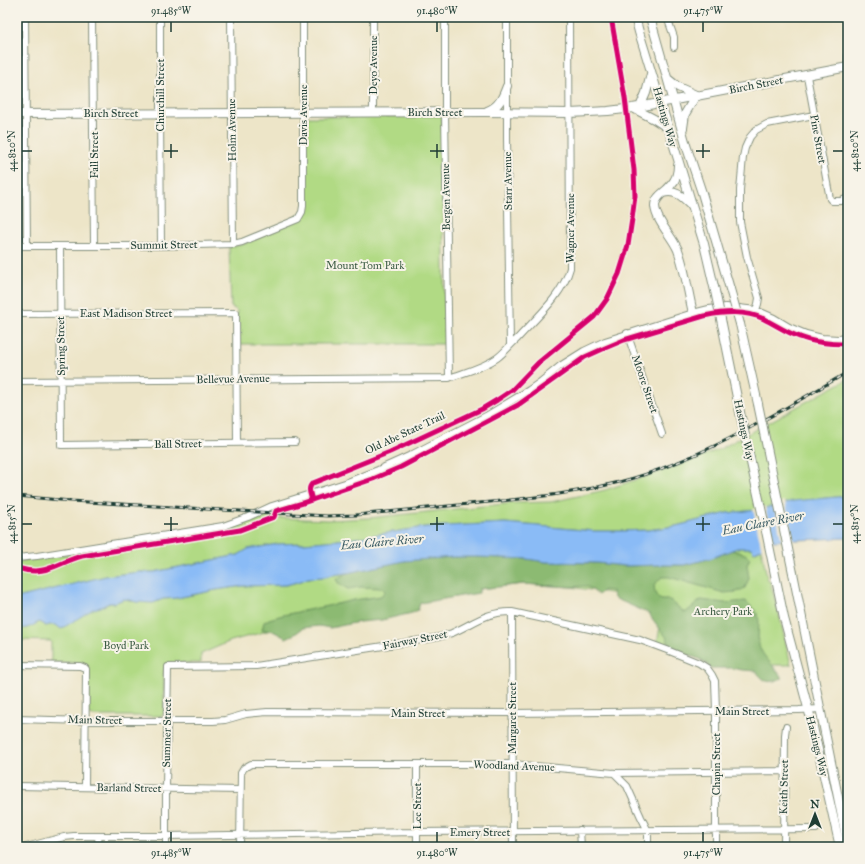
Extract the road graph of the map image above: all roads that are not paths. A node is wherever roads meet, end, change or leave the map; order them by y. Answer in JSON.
{"nodes":[{"id":1,"x":25,"y":17,"type":"edge"},
{"id":2,"x":92,"y":17,"type":"edge"},
{"id":3,"x":160,"y":17,"type":"edge"},
{"id":4,"x":231,"y":17,"type":"edge"},
{"id":5,"x":303,"y":17,"type":"edge"},
{"id":6,"x":373,"y":17,"type":"edge"},
{"id":7,"x":445,"y":17,"type":"edge"},
{"id":8,"x":507,"y":17,"type":"edge"},
{"id":9,"x":569,"y":17,"type":"edge"},
{"id":10,"x":635,"y":17,"type":"edge"},
{"id":11,"x":650,"y":17,"type":"edge"},
{"id":12,"x":667,"y":17,"type":"edge"},
{"id":13,"x":848,"y":17,"type":"edge"},
{"id":14,"x":674,"y":47,"type":"dead end"},
{"id":15,"x":848,"y":68,"type":"edge"},
{"id":16,"x":652,"y":73,"type":"junction"},
{"id":17,"x":807,"y":76,"type":"junction"},
{"id":18,"x":668,"y":79,"type":"junction"},
{"id":19,"x":507,"y":86,"type":"junction"},
{"id":20,"x":697,"y":96,"type":"junction"},
{"id":21,"x":674,"y":101,"type":"junction"},
{"id":22,"x":660,"y":103,"type":"junction"},
{"id":23,"x":637,"y":108,"type":"junction"},
{"id":24,"x":232,"y":112,"type":"junction"},
{"id":25,"x":303,"y":112,"type":"junction"},
{"id":26,"x":372,"y":112,"type":"junction"},
{"id":27,"x":445,"y":112,"type":"junction"},
{"id":28,"x":484,"y":112,"type":"junction"},
{"id":29,"x":507,"y":112,"type":"junction"},
{"id":30,"x":160,"y":113,"type":"junction"},
{"id":31,"x":570,"y":113,"type":"junction"},
{"id":32,"x":17,"y":114,"type":"edge"},
{"id":33,"x":26,"y":114,"type":"junction"},
{"id":34,"x":94,"y":114,"type":"junction"},
{"id":35,"x":814,"y":115,"type":"junction"},
{"id":36,"x":668,"y":128,"type":"junction"},
{"id":37,"x":683,"y":133,"type":"junction"},
{"id":38,"x":678,"y":160,"type":"junction"},
{"id":39,"x":663,"y":193,"type":"junction"},
{"id":40,"x":848,"y":198,"type":"edge"},
{"id":41,"x":691,"y":206,"type":"junction"},
{"id":42,"x":302,"y":212,"type":"joint"},
{"id":43,"x":233,"y":244,"type":"junction"},
{"id":44,"x":94,"y":245,"type":"junction"},
{"id":45,"x":17,"y":246,"type":"edge"},
{"id":46,"x":27,"y":246,"type":"junction"},
{"id":47,"x":60,"y":246,"type":"junction"},
{"id":48,"x":161,"y":246,"type":"junction"},
{"id":49,"x":756,"y":310,"type":"junction"},
{"id":50,"x":693,"y":313,"type":"junction"},
{"id":51,"x":17,"y":314,"type":"edge"},
{"id":52,"x":61,"y":314,"type":"junction"},
{"id":53,"x":627,"y":333,"type":"junction"},
{"id":54,"x":848,"y":338,"type":"edge"},
{"id":55,"x":510,"y":345,"type":"junction"},
{"id":56,"x":448,"y":378,"type":"junction"},
{"id":57,"x":236,"y":379,"type":"junction"},
{"id":58,"x":17,"y":381,"type":"edge"},
{"id":59,"x":61,"y":382,"type":"junction"},
{"id":60,"x":662,"y":434,"type":"dead end"},
{"id":61,"x":295,"y":442,"type":"dead end"},
{"id":62,"x":237,"y":443,"type":"junction"},
{"id":63,"x":61,"y":445,"type":"joint"},
{"id":64,"x":17,"y":558,"type":"edge"},
{"id":65,"x":512,"y":612,"type":"junction"},
{"id":66,"x":17,"y":665,"type":"edge"},
{"id":67,"x":168,"y":667,"type":"joint"},
{"id":68,"x":715,"y":681,"type":"joint"},
{"id":69,"x":821,"y":709,"type":"junction"},
{"id":70,"x":808,"y":710,"type":"junction"},
{"id":71,"x":716,"y":711,"type":"junction"},
{"id":72,"x":512,"y":713,"type":"junction"},
{"id":73,"x":17,"y":719,"type":"edge"},
{"id":74,"x":86,"y":721,"type":"junction"},
{"id":75,"x":167,"y":721,"type":"junction"},
{"id":76,"x":786,"y":727,"type":"dead end"},
{"id":77,"x":512,"y":764,"type":"junction"},
{"id":78,"x":417,"y":765,"type":"junction"},
{"id":79,"x":784,"y":771,"type":"junction"},
{"id":80,"x":717,"y":772,"type":"junction"},
{"id":81,"x":614,"y":773,"type":"junction"},
{"id":82,"x":17,"y":786,"type":"edge"},
{"id":83,"x":85,"y":787,"type":"junction"},
{"id":84,"x":166,"y":788,"type":"junction"},
{"id":85,"x":240,"y":790,"type":"junction"},
{"id":86,"x":716,"y":829,"type":"junction"},
{"id":87,"x":784,"y":829,"type":"junction"},
{"id":88,"x":816,"y":829,"type":"dead end"},
{"id":89,"x":580,"y":830,"type":"junction"},
{"id":90,"x":648,"y":831,"type":"junction"},
{"id":91,"x":417,"y":832,"type":"junction"},
{"id":92,"x":512,"y":832,"type":"junction"},
{"id":93,"x":240,"y":835,"type":"junction"},
{"id":94,"x":98,"y":836,"type":"junction"},
{"id":95,"x":166,"y":836,"type":"junction"},
{"id":96,"x":26,"y":847,"type":"edge"},
{"id":97,"x":98,"y":847,"type":"edge"},
{"id":98,"x":166,"y":847,"type":"edge"},
{"id":99,"x":240,"y":847,"type":"edge"},
{"id":100,"x":417,"y":847,"type":"edge"},
{"id":101,"x":513,"y":847,"type":"edge"},
{"id":102,"x":581,"y":847,"type":"edge"},
{"id":103,"x":648,"y":847,"type":"edge"},
{"id":104,"x":716,"y":847,"type":"edge"},
{"id":105,"x":784,"y":847,"type":"edge"},
{"id":106,"x":840,"y":847,"type":"edge"},
{"id":107,"x":848,"y":847,"type":"edge"}],
"edges":[{"from":1,"to":33,"type":"street"},
{"from":2,"to":34,"type":"street","name":"Fall Street"},
{"from":3,"to":30,"type":"street","name":"Churchill Street"},
{"from":4,"to":24,"type":"street","name":"Holm Avenue"},
{"from":5,"to":25,"type":"street","name":"Davis Avenue"},
{"from":6,"to":26,"type":"street","name":"Deyo Avenue"},
{"from":7,"to":27,"type":"street","name":"Bergen Avenue"},
{"from":8,"to":19,"type":"street","name":"Starr Avenue"},
{"from":9,"to":31,"type":"street","name":"Wagner Avenue"},
{"from":10,"to":16,"type":"main road","name":"Hastings Way"},
{"from":11,"to":18,"type":"main road","name":"Hastings Way"},
{"from":12,"to":14,"type":"street"},
{"from":13,"to":15,"type":"street"},
{"from":15,"to":17,"type":"main road","name":"Birch Street"},
{"from":16,"to":22,"type":"main road","name":"Hastings Way"},
{"from":16,"to":23,"type":"main road"},
{"from":17,"to":20,"type":"main road","name":"Birch Street"},
{"from":17,"to":35,"type":"street","name":"Pine Street"},
{"from":18,"to":20,"type":"main road"},
{"from":18,"to":21,"type":"main road","name":"Hastings Way"},
{"from":19,"to":28,"type":"main road"},
{"from":19,"to":29,"type":"street","name":"Starr Avenue"},
{"from":20,"to":21,"type":"main road","name":"Birch Street"},
{"from":20,"to":37,"type":"main road"},
{"from":21,"to":22,"type":"main road","name":"Birch Street"},
{"from":21,"to":37,"type":"main road","name":"Hastings Way"},
{"from":22,"to":23,"type":"main road","name":"Birch Street"},
{"from":22,"to":36,"type":"main road","name":"Hastings Way"},
{"from":23,"to":31,"type":"main road","name":"Birch Street"},
{"from":23,"to":36,"type":"main road"},
{"from":24,"to":25,"type":"main road","name":"Birch Street"},
{"from":24,"to":30,"type":"main road","name":"Birch Street"},
{"from":24,"to":43,"type":"street","name":"Holm Avenue"},
{"from":25,"to":26,"type":"main road","name":"Birch Street"},
{"from":25,"to":42,"type":"street","name":"Davis Avenue"},
{"from":26,"to":27,"type":"main road","name":"Birch Street"},
{"from":27,"to":28,"type":"main road","name":"Birch Street"},
{"from":27,"to":56,"type":"street","name":"Bergen Avenue"},
{"from":28,"to":29,"type":"main road","name":"Birch Street"},
{"from":29,"to":31,"type":"main road","name":"Birch Street"},
{"from":29,"to":55,"type":"street","name":"Starr Avenue"},
{"from":30,"to":34,"type":"main road","name":"Birch Street"},
{"from":30,"to":48,"type":"street","name":"Churchill Street"},
{"from":31,"to":55,"type":"street","name":"Wagner Avenue"},
{"from":32,"to":33,"type":"main road","name":"Birch Street"},
{"from":33,"to":34,"type":"main road","name":"Birch Street"},
{"from":33,"to":46,"type":"street"},
{"from":34,"to":44,"type":"street","name":"Fall Street"},
{"from":35,"to":40,"type":"street","name":"Pine Street"},
{"from":35,"to":49,"type":"street"},
{"from":36,"to":38,"type":"main road","name":"Hastings Way"},
{"from":37,"to":69,"type":"main road","name":"Hastings Way","bridge":true},
{"from":38,"to":39,"type":"main road"},
{"from":38,"to":41,"type":"main road","name":"Hastings Way"},
{"from":39,"to":41,"type":"main road"},
{"from":39,"to":50,"type":"main road"},
{"from":41,"to":70,"type":"main road","name":"Hastings Way","bridge":true},
{"from":42,"to":43,"type":"street","name":"Summit Street"},
{"from":43,"to":48,"type":"street","name":"Summit Street"},
{"from":44,"to":47,"type":"street","name":"Summit Street"},
{"from":44,"to":48,"type":"street","name":"Summit Street"},
{"from":45,"to":46,"type":"street","name":"Summit Street"},
{"from":46,"to":47,"type":"street","name":"Summit Street"},
{"from":47,"to":52,"type":"street","name":"Spring Street"},
{"from":49,"to":50,"type":"street"},
{"from":49,"to":54,"type":"street"},
{"from":50,"to":53,"type":"street"},
{"from":51,"to":52,"type":"street","name":"East Madison Street"},
{"from":52,"to":57,"type":"street","name":"East Madison Street"},
{"from":52,"to":59,"type":"street","name":"Spring Street"},
{"from":53,"to":60,"type":"street","name":"Moore Street"},
{"from":53,"to":64,"type":"street"},
{"from":55,"to":56,"type":"street","name":"Wagner Avenue"},
{"from":56,"to":57,"type":"street","name":"Bellevue Avenue"},
{"from":57,"to":59,"type":"street","name":"Bellevue Avenue"},
{"from":57,"to":62,"type":"street"},
{"from":58,"to":59,"type":"street","name":"Bellevue Avenue"},
{"from":59,"to":63,"type":"street","name":"Spring Street"},
{"from":61,"to":62,"type":"street","name":"Ball Street"},
{"from":62,"to":63,"type":"street","name":"Ball Street"},
{"from":65,"to":67,"type":"street","name":"Fairway Street"},
{"from":65,"to":68,"type":"street","name":"Fairway Street"},
{"from":65,"to":72,"type":"street","name":"Margaret Street"},
{"from":66,"to":74,"type":"street"},
{"from":67,"to":75,"type":"street","name":"Summer Street"},
{"from":68,"to":71,"type":"street","name":"Chapin Street"},
{"from":69,"to":70,"type":"street","name":"Main Street"},
{"from":69,"to":107,"type":"main road","name":"Hastings Way"},
{"from":70,"to":71,"type":"street","name":"Main Street"},
{"from":70,"to":106,"type":"main road","name":"Hastings Way"},
{"from":71,"to":72,"type":"street","name":"Main Street"},
{"from":71,"to":80,"type":"street","name":"Chapin Street"},
{"from":72,"to":75,"type":"street","name":"Main Street"},
{"from":72,"to":77,"type":"street","name":"Margaret Street"},
{"from":73,"to":74,"type":"street","name":"Main Street"},
{"from":74,"to":75,"type":"street","name":"Main Street"},
{"from":74,"to":83,"type":"street"},
{"from":75,"to":84,"type":"street","name":"Summer Street"},
{"from":76,"to":79,"type":"street","name":"Keith Street"},
{"from":77,"to":78,"type":"street","name":"Woodland Avenue"},
{"from":77,"to":81,"type":"street","name":"Woodland Avenue"},
{"from":77,"to":92,"type":"street","name":"Margaret Street"},
{"from":78,"to":85,"type":"street","name":"Woodland Avenue"},
{"from":78,"to":91,"type":"street","name":"Lee Street"},
{"from":79,"to":80,"type":"street","name":"Woodland Avenue"},
{"from":79,"to":87,"type":"street","name":"Keith Street"},
{"from":80,"to":81,"type":"street","name":"Woodland Avenue"},
{"from":80,"to":86,"type":"street","name":"Chapin Street"},
{"from":81,"to":90,"type":"street"},
{"from":82,"to":83,"type":"street","name":"Barland Street"},
{"from":83,"to":84,"type":"street","name":"Barland Street"},
{"from":84,"to":85,"type":"street","name":"Barland Street"},
{"from":84,"to":95,"type":"street","name":"Summer Street"},
{"from":85,"to":93,"type":"street"},
{"from":86,"to":87,"type":"street","name":"Emery Street"},
{"from":86,"to":90,"type":"street","name":"Emery Street"},
{"from":86,"to":104,"type":"street","name":"Chapin Street"},
{"from":87,"to":88,"type":"street","name":"Emery Street"},
{"from":87,"to":105,"type":"street","name":"Keith Street"},
{"from":89,"to":90,"type":"street","name":"Emery Street"},
{"from":89,"to":92,"type":"street","name":"Emery Street"},
{"from":89,"to":102,"type":"street"},
{"from":90,"to":103,"type":"street"},
{"from":91,"to":92,"type":"street","name":"Emery Street"},
{"from":91,"to":93,"type":"street","name":"Emery Street"},
{"from":91,"to":100,"type":"street","name":"Lee Street"},
{"from":92,"to":101,"type":"street","name":"Margaret Street"},
{"from":93,"to":95,"type":"street","name":"Emery Street"},
{"from":93,"to":99,"type":"street"},
{"from":94,"to":95,"type":"street","name":"Emery Street"},
{"from":94,"to":96,"type":"street","name":"Emery Street"},
{"from":94,"to":97,"type":"street"},
{"from":95,"to":98,"type":"street","name":"Summer Street"}]}
